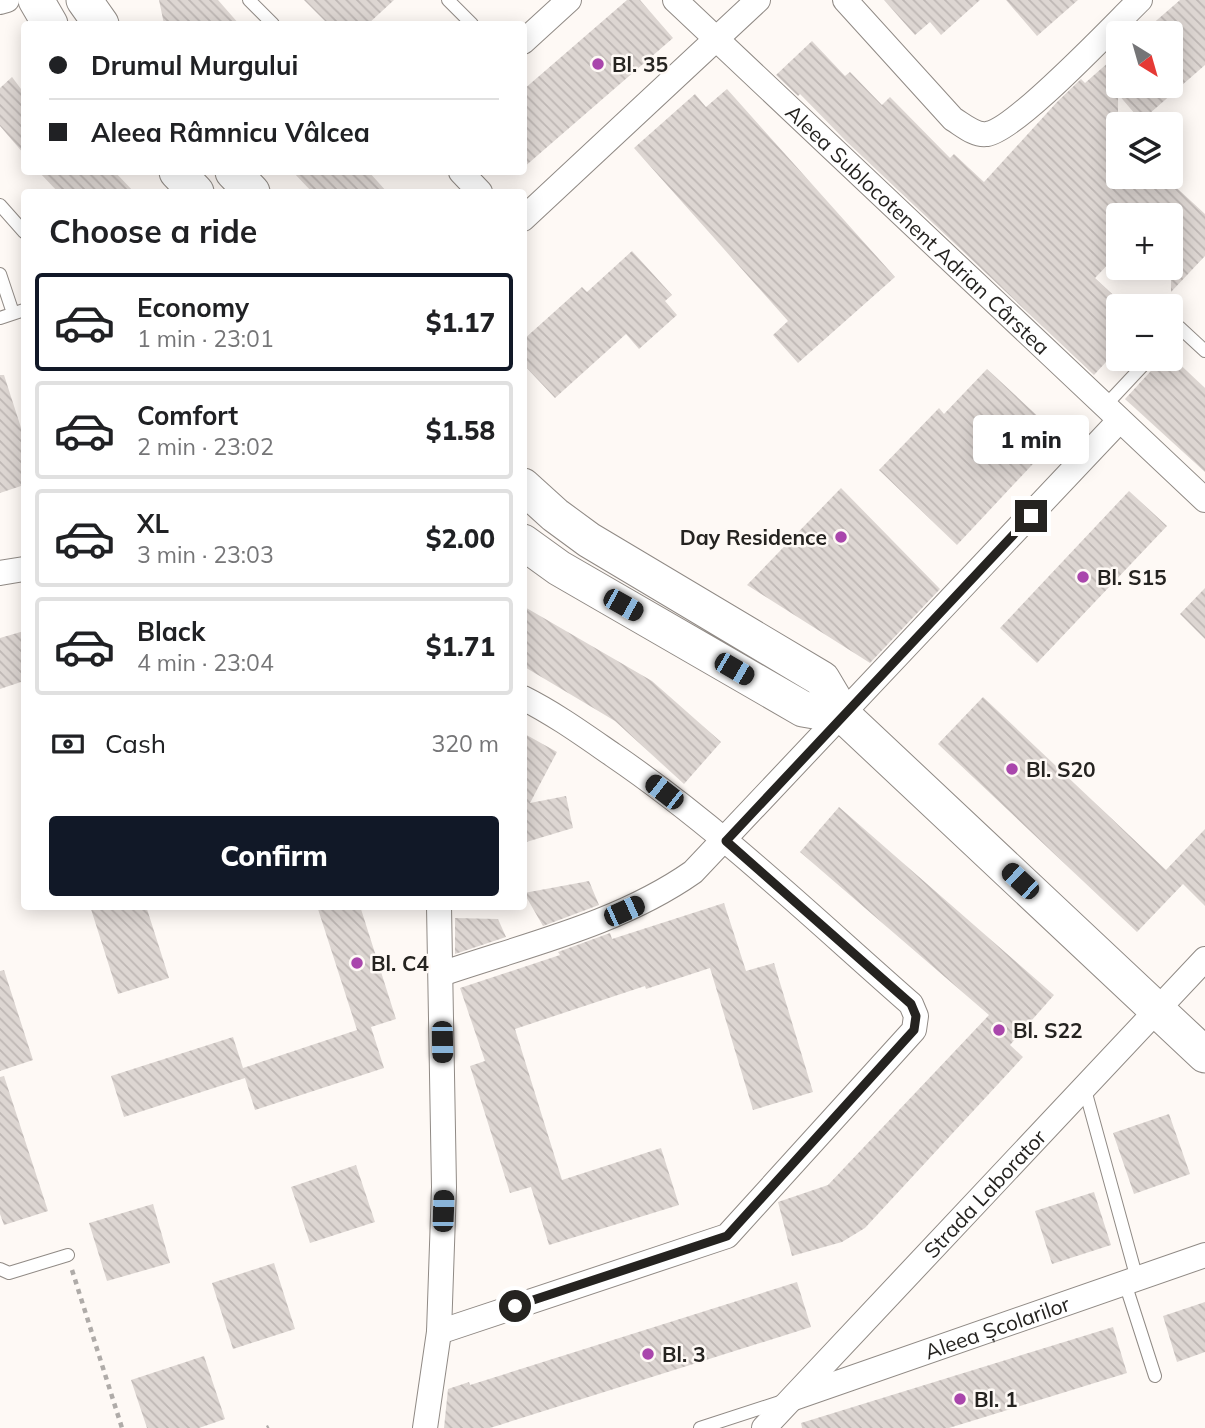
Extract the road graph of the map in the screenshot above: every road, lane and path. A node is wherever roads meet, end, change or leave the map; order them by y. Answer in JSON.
{"nodes":[{"id":1,"x":7,"y":0,"type":"edge"},
{"id":2,"x":36,"y":0,"type":"edge"},
{"id":3,"x":83,"y":0,"type":"edge"},
{"id":4,"x":250,"y":0,"type":"edge"},
{"id":5,"x":448,"y":0,"type":"edge"},
{"id":6,"x":569,"y":0,"type":"edge"},
{"id":7,"x":675,"y":0,"type":"edge"},
{"id":8,"x":758,"y":0,"type":"edge"},
{"id":9,"x":845,"y":0,"type":"edge"},
{"id":10,"x":1140,"y":0,"type":"edge"},
{"id":11,"x":0,"y":2,"type":"edge"},
{"id":12,"x":48,"y":21,"type":"edge"},
{"id":13,"x":99,"y":21,"type":"edge"},
{"id":14,"x":270,"y":21,"type":"edge"},
{"id":15,"x":469,"y":21,"type":"edge"},
{"id":16,"x":527,"y":38,"type":"edge"},
{"id":17,"x":715,"y":40,"type":"junction"},
{"id":18,"x":180,"y":175,"type":"edge"},
{"id":19,"x":236,"y":175,"type":"edge"},
{"id":20,"x":464,"y":175,"type":"edge"},
{"id":21,"x":193,"y":189,"type":"edge"},
{"id":22,"x":249,"y":189,"type":"edge"},
{"id":23,"x":477,"y":189,"type":"edge"},
{"id":24,"x":0,"y":205,"type":"edge"},
{"id":25,"x":527,"y":215,"type":"edge"},
{"id":26,"x":21,"y":229,"type":"edge"},
{"id":27,"x":0,"y":274,"type":"edge"},
{"id":28,"x":19,"y":312,"type":"edge"},
{"id":29,"x":0,"y":318,"type":"edge"},
{"id":30,"x":1183,"y":331,"type":"edge"},
{"id":31,"x":1205,"y":351,"type":"edge"},
{"id":32,"x":1141,"y":371,"type":"edge"},
{"id":33,"x":1111,"y":414,"type":"junction"},
{"id":34,"x":527,"y":494,"type":"edge"},
{"id":35,"x":1205,"y":500,"type":"edge"},
{"id":36,"x":527,"y":545,"type":"edge"},
{"id":37,"x":21,"y":570,"type":"edge"},
{"id":38,"x":0,"y":573,"type":"edge"},
{"id":39,"x":527,"y":700,"type":"edge"},
{"id":40,"x":844,"y":716,"type":"junction"},
{"id":41,"x":726,"y":841,"type":"junction"},
{"id":42,"x":439,"y":910,"type":"edge"},
{"id":43,"x":1205,"y":959,"type":"edge"},
{"id":44,"x":441,"y":974,"type":"junction"},
{"id":45,"x":1157,"y":1010,"type":"junction"},
{"id":46,"x":1205,"y":1055,"type":"edge"},
{"id":47,"x":1084,"y":1086,"type":"junction"},
{"id":48,"x":68,"y":1255,"type":"joint"},
{"id":49,"x":1205,"y":1255,"type":"edge"},
{"id":50,"x":0,"y":1269,"type":"edge"},
{"id":51,"x":1131,"y":1281,"type":"junction"},
{"id":52,"x":439,"y":1332,"type":"junction"},
{"id":53,"x":1155,"y":1376,"type":"dead end"},
{"id":54,"x":790,"y":1399,"type":"junction"},
{"id":55,"x":122,"y":1428,"type":"edge"},
{"id":56,"x":425,"y":1428,"type":"edge"},
{"id":57,"x":700,"y":1428,"type":"edge"},
{"id":58,"x":764,"y":1428,"type":"edge"}],
"edges":[{"from":1,"to":11,"type":"street"},
{"from":2,"to":12,"type":"street"},
{"from":3,"to":13,"type":"street"},
{"from":4,"to":14,"type":"lane"},
{"from":5,"to":15,"type":"lane"},
{"from":6,"to":16,"type":"street"},
{"from":7,"to":17,"type":"street","name":"Aleea Sublocotenent Adrian Cârstea"},
{"from":8,"to":17,"type":"street"},
{"from":9,"to":10,"type":"street"},
{"from":17,"to":25,"type":"street"},
{"from":17,"to":33,"type":"street","name":"Aleea Sublocotenent Adrian Cârstea"},
{"from":18,"to":21,"type":"street"},
{"from":19,"to":22,"type":"street"},
{"from":20,"to":23,"type":"street"},
{"from":24,"to":26,"type":"lane"},
{"from":27,"to":28,"type":"lane"},
{"from":28,"to":29,"type":"lane"},
{"from":30,"to":31,"type":"lane"},
{"from":32,"to":33,"type":"lane"},
{"from":33,"to":35,"type":"street","name":"Aleea Sublocotenent Adrian Cârstea"},
{"from":33,"to":40,"type":"street"},
{"from":34,"to":40,"type":"street"},
{"from":36,"to":40,"type":"street"},
{"from":37,"to":38,"type":"street"},
{"from":39,"to":41,"type":"street"},
{"from":40,"to":41,"type":"street"},
{"from":40,"to":45,"type":"street"},
{"from":41,"to":44,"type":"street"},
{"from":41,"to":52,"type":"street"},
{"from":42,"to":44,"type":"street"},
{"from":43,"to":45,"type":"street","name":"Strada Laborator"},
{"from":44,"to":52,"type":"street"},
{"from":45,"to":46,"type":"street"},
{"from":45,"to":47,"type":"street","name":"Strada Laborator"},
{"from":47,"to":51,"type":"lane"},
{"from":47,"to":54,"type":"street","name":"Strada Laborator"},
{"from":48,"to":50,"type":"lane"},
{"from":48,"to":55,"type":"path"},
{"from":49,"to":51,"type":"street","name":"Aleea Școlarilor"},
{"from":51,"to":53,"type":"lane"},
{"from":51,"to":54,"type":"street","name":"Aleea Școlarilor"},
{"from":52,"to":56,"type":"street"},
{"from":54,"to":57,"type":"lane"},
{"from":54,"to":58,"type":"street","name":"Strada Laborator"}]}
